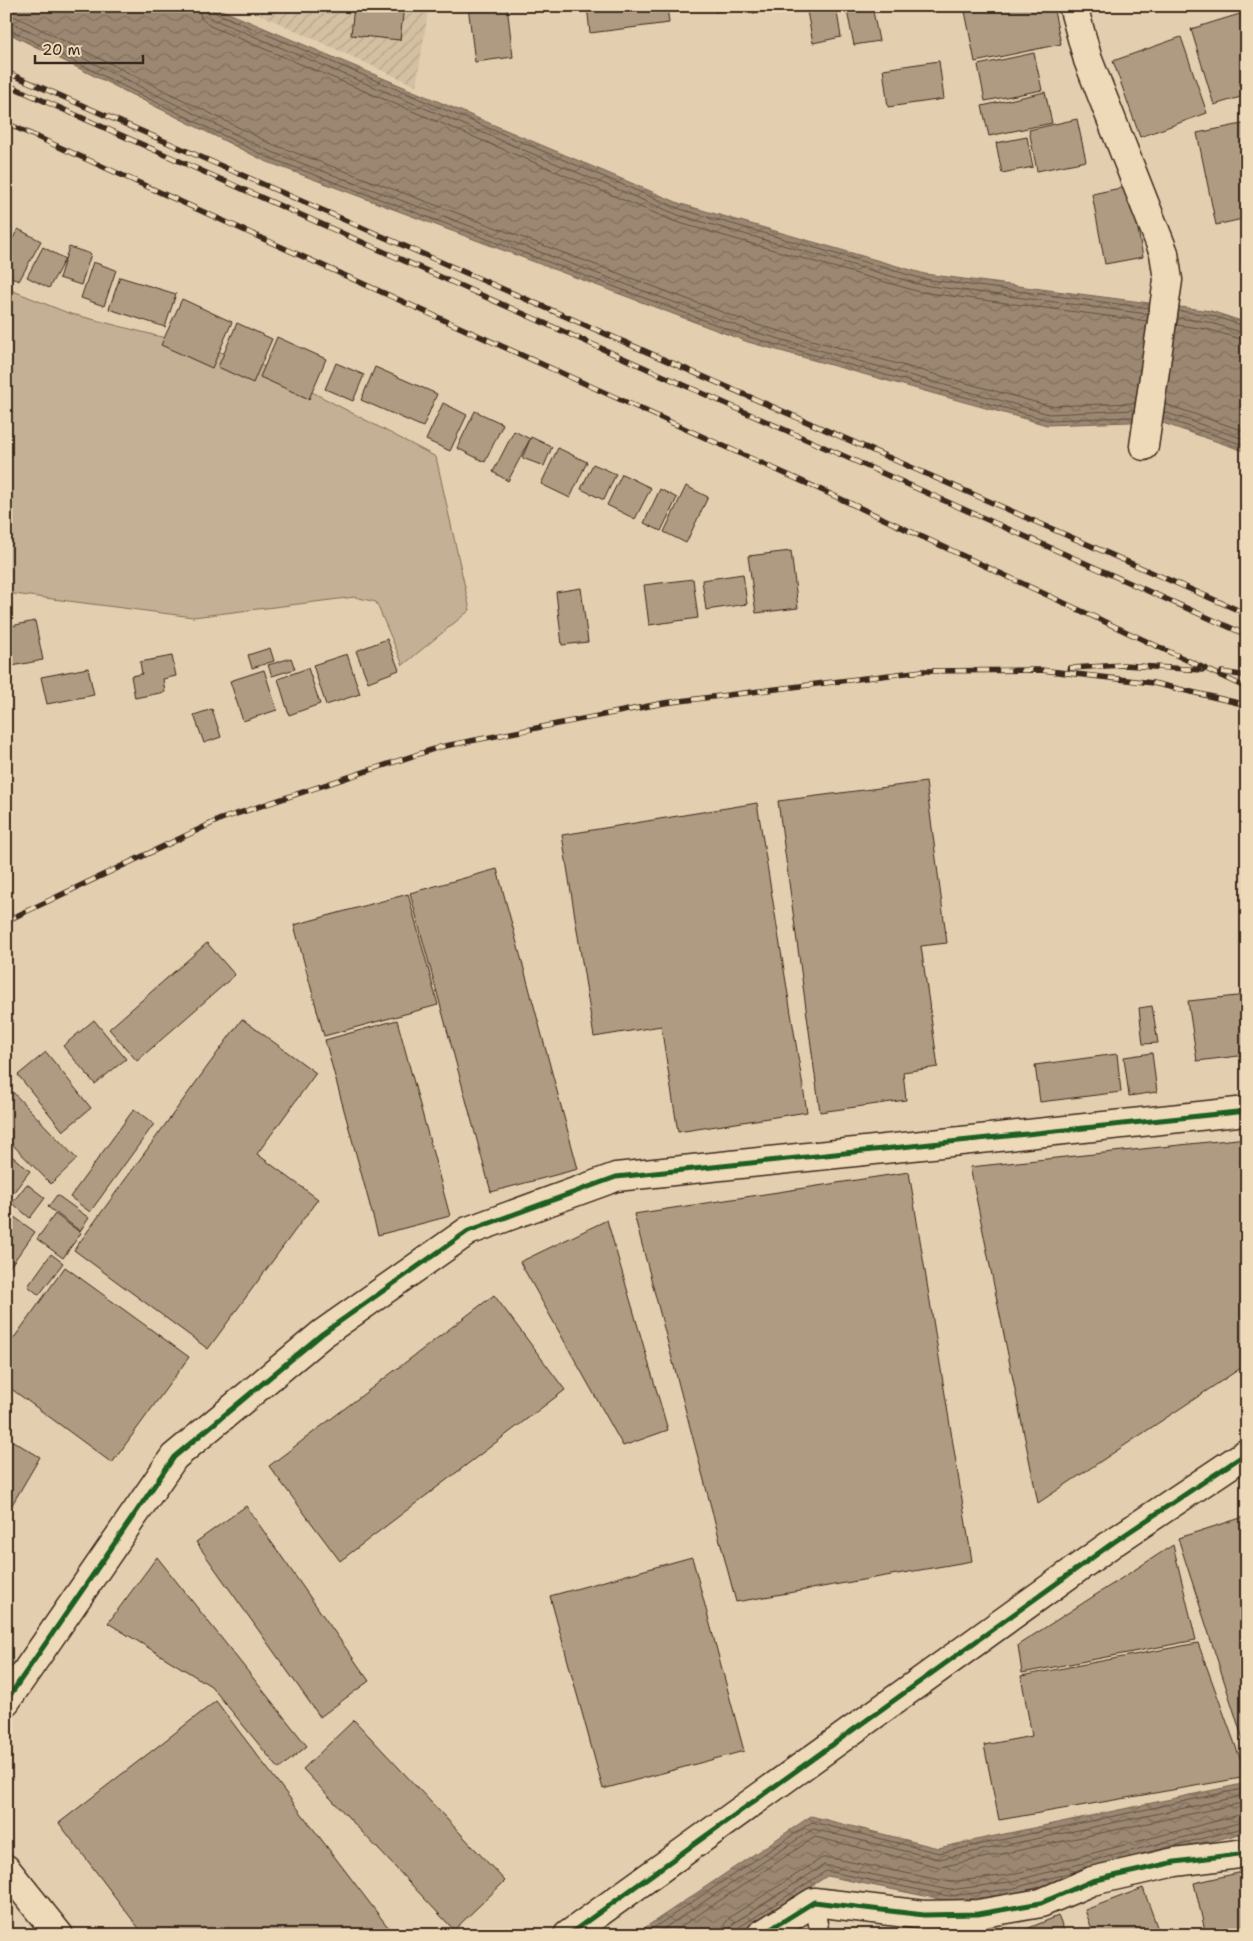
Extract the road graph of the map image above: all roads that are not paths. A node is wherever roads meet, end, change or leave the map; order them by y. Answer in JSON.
{"nodes":[{"id":1,"x":1073,"y":6,"type":"edge"},
{"id":2,"x":1144,"y":446,"type":"dead end"},
{"id":3,"x":1247,"y":1111,"type":"edge"},
{"id":4,"x":1247,"y":1453,"type":"edge"},
{"id":5,"x":6,"y":1701,"type":"edge"},
{"id":6,"x":1247,"y":1853,"type":"edge"},
{"id":7,"x":6,"y":1870,"type":"edge"},
{"id":8,"x":814,"y":1902,"type":"junction"},
{"id":9,"x":59,"y":1935,"type":"edge"},
{"id":10,"x":568,"y":1935,"type":"edge"},
{"id":11,"x":761,"y":1935,"type":"edge"},
{"id":12,"x":820,"y":1935,"type":"edge"}],
"edges":[{"from":1,"to":2,"type":"street"},
{"from":3,"to":5,"type":"street"},
{"from":4,"to":10,"type":"street"},
{"from":6,"to":8,"type":"street"},
{"from":7,"to":9,"type":"street"},
{"from":8,"to":11,"type":"street"},
{"from":8,"to":12,"type":"lane"}]}
